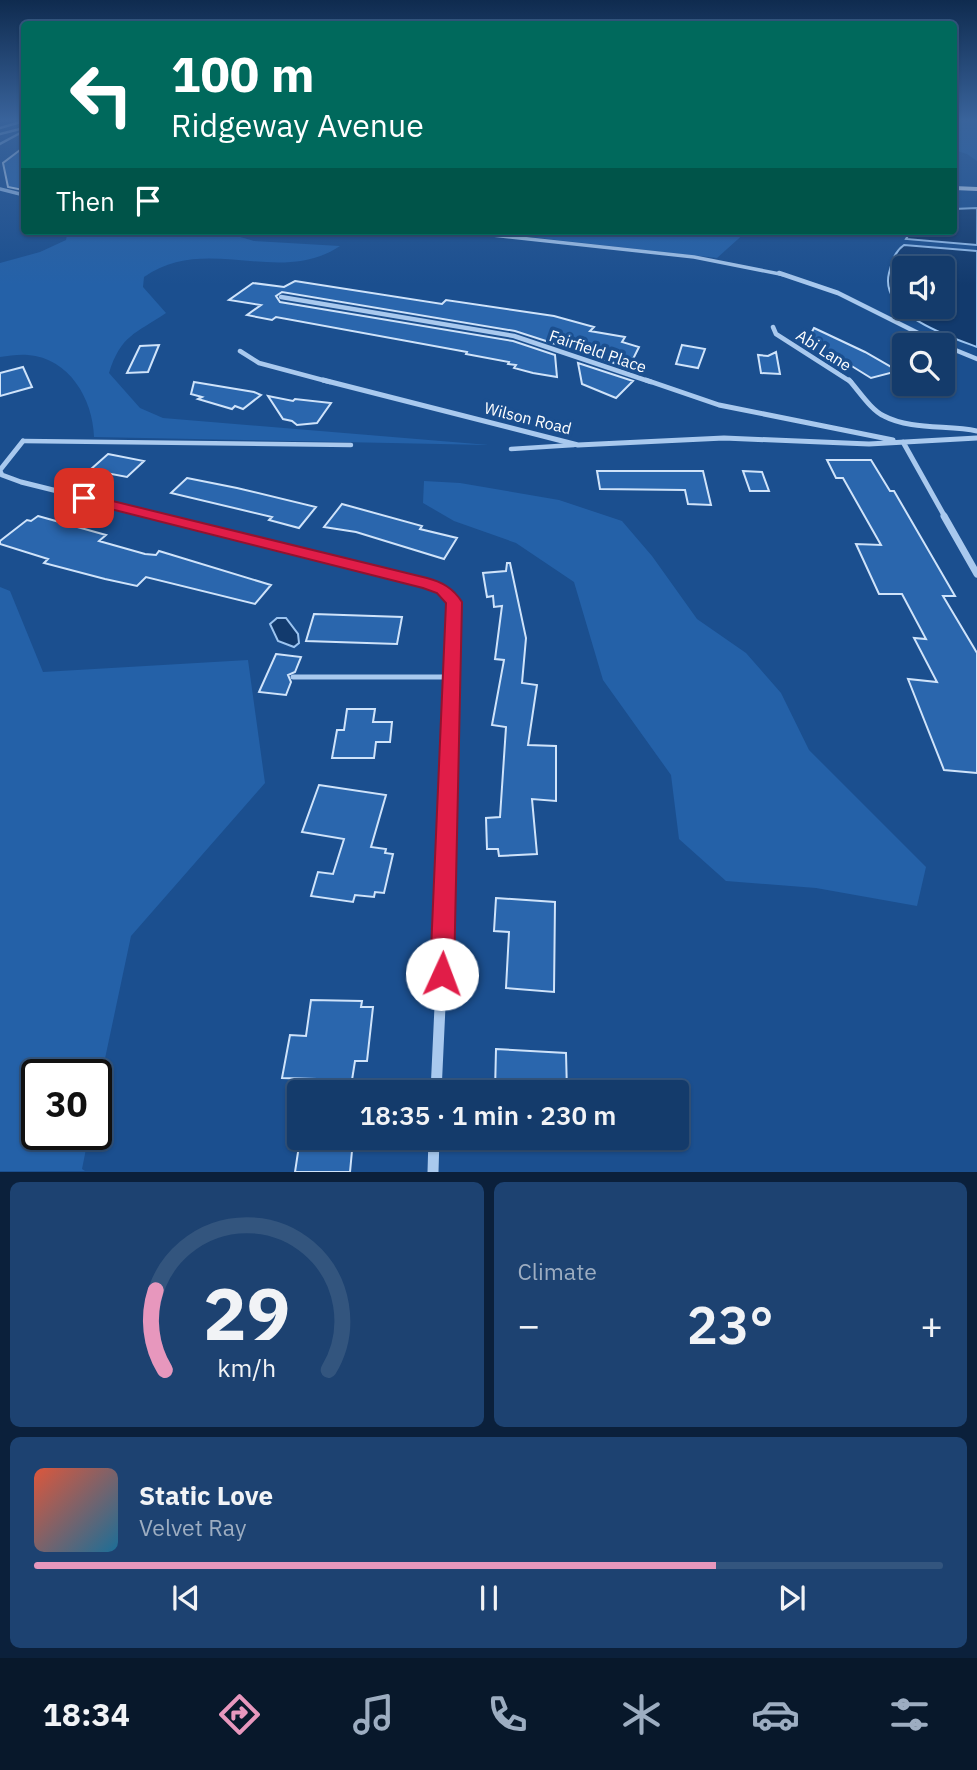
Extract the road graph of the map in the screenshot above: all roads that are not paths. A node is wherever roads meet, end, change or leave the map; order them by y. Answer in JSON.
{"nodes":[{"id":1,"x":957,"y":188,"type":"edge"},
{"id":2,"x":0,"y":189,"type":"edge"},
{"id":3,"x":977,"y":190,"type":"edge"},
{"id":4,"x":21,"y":194,"type":"edge"},
{"id":5,"x":492,"y":235,"type":"edge"},
{"id":6,"x":281,"y":297,"type":"dead end"},
{"id":7,"x":773,"y":327,"type":"dead end"},
{"id":8,"x":919,"y":333,"type":"edge"},
{"id":9,"x":955,"y":350,"type":"edge"},
{"id":10,"x":240,"y":351,"type":"dead end"},
{"id":11,"x":977,"y":359,"type":"edge"},
{"id":12,"x":977,"y":431,"type":"edge"},
{"id":13,"x":977,"y":438,"type":"edge"},
{"id":14,"x":23,"y":441,"type":"joint"},
{"id":15,"x":904,"y":442,"type":"junction"},
{"id":16,"x":578,"y":445,"type":"junction"},
{"id":17,"x":351,"y":446,"type":"dead end"},
{"id":18,"x":511,"y":449,"type":"dead end"},
{"id":19,"x":0,"y":470,"type":"edge"},
{"id":20,"x":977,"y":574,"type":"edge"},
{"id":21,"x":293,"y":677,"type":"dead end"},
{"id":22,"x":454,"y":677,"type":"junction"},
{"id":23,"x":437,"y":1080,"type":"edge"},
{"id":24,"x":434,"y":1150,"type":"edge"},
{"id":25,"x":433,"y":1171,"type":"edge"}],
"edges":[{"from":1,"to":3,"type":"main road"},
{"from":2,"to":4,"type":"street"},
{"from":5,"to":8,"type":"street"},
{"from":6,"to":15,"type":"street","name":"Fairfield Place"},
{"from":7,"to":12,"type":"street","name":"Abi Lane"},
{"from":9,"to":11,"type":"street"},
{"from":10,"to":16,"type":"street","name":"Wilson Road"},
{"from":13,"to":15,"type":"street"},
{"from":14,"to":17,"type":"lane"},
{"from":14,"to":19,"type":"street"},
{"from":15,"to":16,"type":"street","name":"Wilson Road"},
{"from":15,"to":20,"type":"street"},
{"from":16,"to":18,"type":"lane"},
{"from":19,"to":22,"type":"street"},
{"from":21,"to":22,"type":"lane"},
{"from":22,"to":23,"type":"street"},
{"from":24,"to":25,"type":"street"}]}
